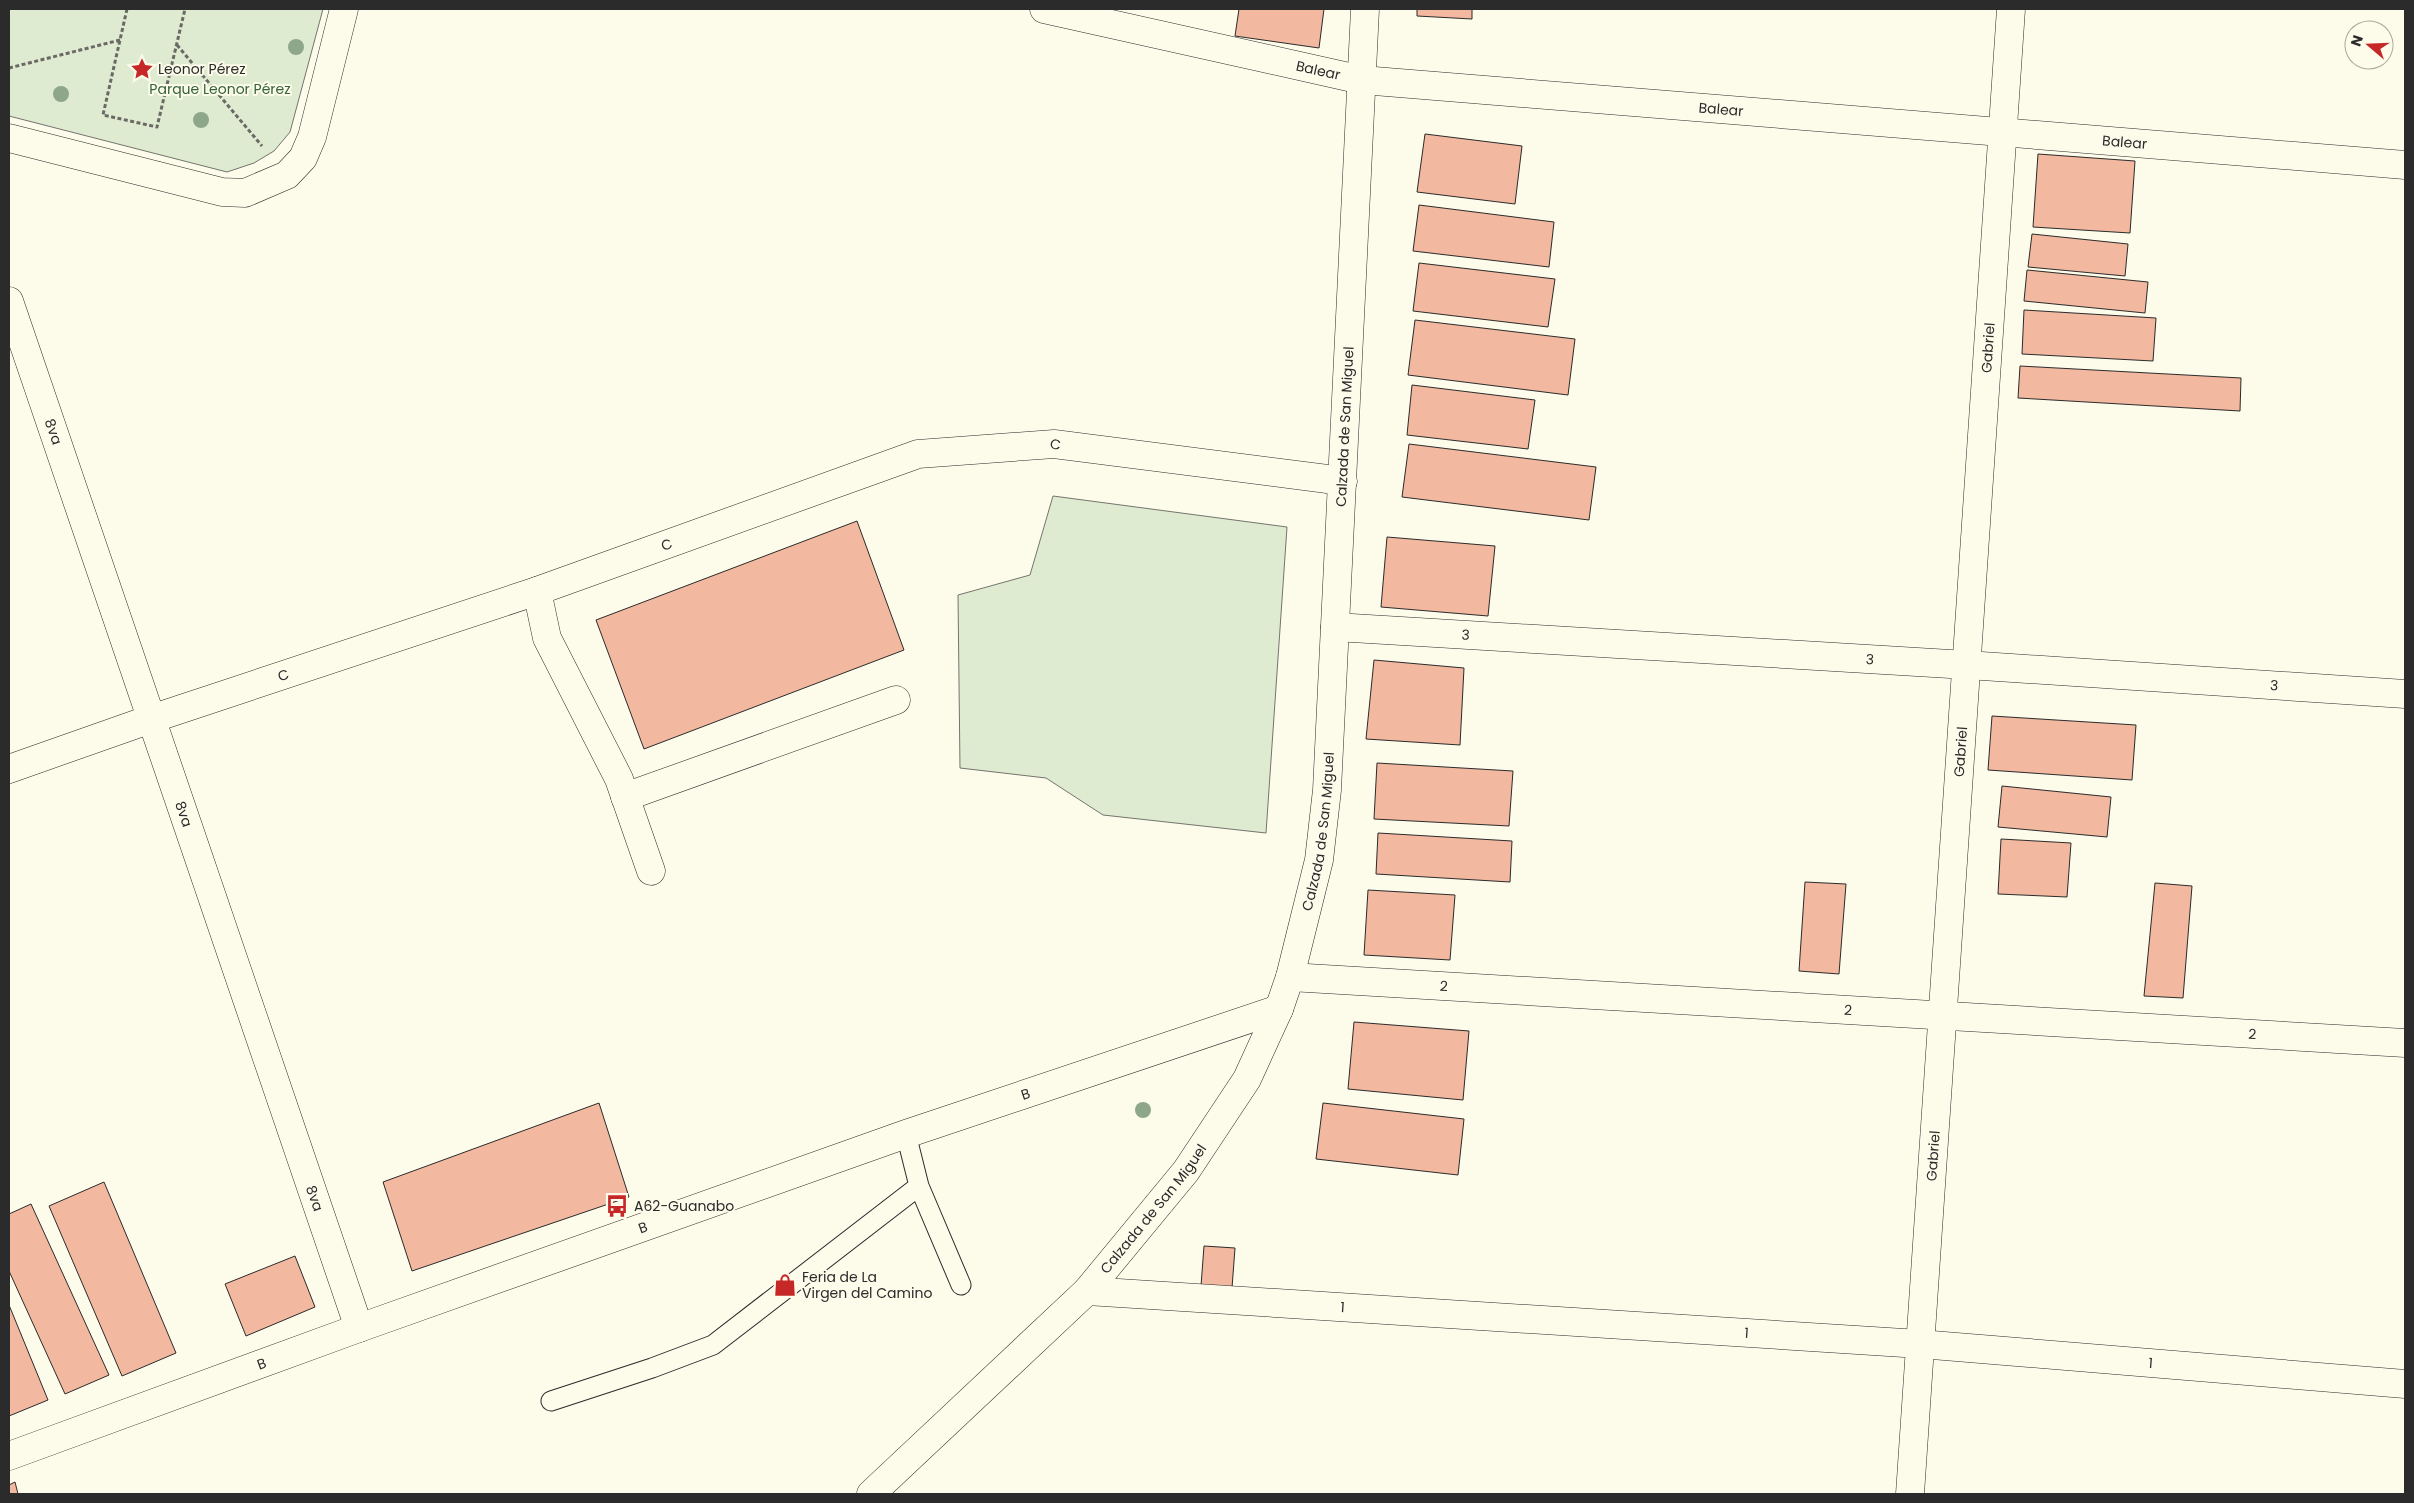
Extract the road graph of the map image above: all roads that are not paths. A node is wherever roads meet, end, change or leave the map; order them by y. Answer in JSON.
{"nodes":[{"id":1,"x":344,"y":9,"type":"edge"},
{"id":2,"x":1044,"y":9,"type":"edge"},
{"id":3,"x":1365,"y":9,"type":"edge"},
{"id":4,"x":2011,"y":9,"type":"edge"},
{"id":5,"x":1362,"y":80,"type":"junction"},
{"id":6,"x":2002,"y":132,"type":"junction"},
{"id":7,"x":9,"y":138,"type":"edge"},
{"id":8,"x":2405,"y":165,"type":"edge"},
{"id":9,"x":9,"y":302,"type":"edge"},
{"id":10,"x":1343,"y":481,"type":"junction"},
{"id":11,"x":537,"y":591,"type":"junction"},
{"id":12,"x":1335,"y":627,"type":"junction"},
{"id":13,"x":1967,"y":664,"type":"junction"},
{"id":14,"x":2405,"y":694,"type":"edge"},
{"id":15,"x":896,"y":700,"type":"dead end"},
{"id":16,"x":151,"y":719,"type":"junction"},
{"id":17,"x":9,"y":769,"type":"edge"},
{"id":18,"x":625,"y":797,"type":"junction"},
{"id":19,"x":651,"y":871,"type":"dead end"},
{"id":20,"x":1290,"y":977,"type":"junction"},
{"id":21,"x":1279,"y":1009,"type":"junction"},
{"id":22,"x":1943,"y":1016,"type":"junction"},
{"id":23,"x":2405,"y":1043,"type":"edge"},
{"id":24,"x":906,"y":1134,"type":"junction"},
{"id":25,"x":919,"y":1186,"type":"junction"},
{"id":26,"x":961,"y":1285,"type":"dead end"},
{"id":27,"x":1087,"y":1291,"type":"junction"},
{"id":28,"x":359,"y":1328,"type":"junction"},
{"id":29,"x":1920,"y":1344,"type":"junction"},
{"id":30,"x":2405,"y":1384,"type":"edge"},
{"id":31,"x":551,"y":1401,"type":"dead end"},
{"id":32,"x":9,"y":1456,"type":"edge"},
{"id":33,"x":870,"y":1494,"type":"edge"},
{"id":34,"x":1910,"y":1494,"type":"edge"}],
"edges":[{"from":1,"to":7,"type":"street"},
{"from":2,"to":5,"type":"street","name":"Balear"},
{"from":3,"to":5,"type":"street","name":"Calzada de San Miguel"},
{"from":4,"to":6,"type":"street","name":"Gabriel"},
{"from":5,"to":6,"type":"street","name":"Balear"},
{"from":5,"to":10,"type":"street","name":"Calzada de San Miguel"},
{"from":6,"to":8,"type":"street","name":"Balear"},
{"from":6,"to":13,"type":"street","name":"Gabriel"},
{"from":9,"to":16,"type":"street","name":"8va"},
{"from":10,"to":11,"type":"street","name":"C"},
{"from":10,"to":12,"type":"street","name":"Calzada de San Miguel"},
{"from":11,"to":16,"type":"street","name":"C"},
{"from":11,"to":18,"type":"street"},
{"from":12,"to":13,"type":"street","name":"3"},
{"from":12,"to":20,"type":"street","name":"Calzada de San Miguel"},
{"from":13,"to":14,"type":"street","name":"3"},
{"from":13,"to":22,"type":"street","name":"Gabriel"},
{"from":15,"to":18,"type":"street"},
{"from":16,"to":17,"type":"street","name":"C"},
{"from":16,"to":28,"type":"street","name":"8va"},
{"from":18,"to":19,"type":"street"},
{"from":20,"to":21,"type":"street","name":"Calzada de San Miguel"},
{"from":20,"to":22,"type":"street","name":"2"},
{"from":21,"to":24,"type":"street","name":"B"},
{"from":21,"to":27,"type":"street","name":"Calzada de San Miguel"},
{"from":22,"to":23,"type":"street","name":"2"},
{"from":22,"to":29,"type":"street","name":"Gabriel"},
{"from":24,"to":25,"type":"lane"},
{"from":24,"to":28,"type":"street","name":"B"},
{"from":25,"to":26,"type":"lane"},
{"from":25,"to":31,"type":"lane"},
{"from":27,"to":29,"type":"street","name":"1"},
{"from":27,"to":33,"type":"street","name":"Calzada de San Miguel"},
{"from":28,"to":32,"type":"street","name":"B"},
{"from":29,"to":30,"type":"street","name":"1"},
{"from":29,"to":34,"type":"street","name":"Gabriel"}]}
